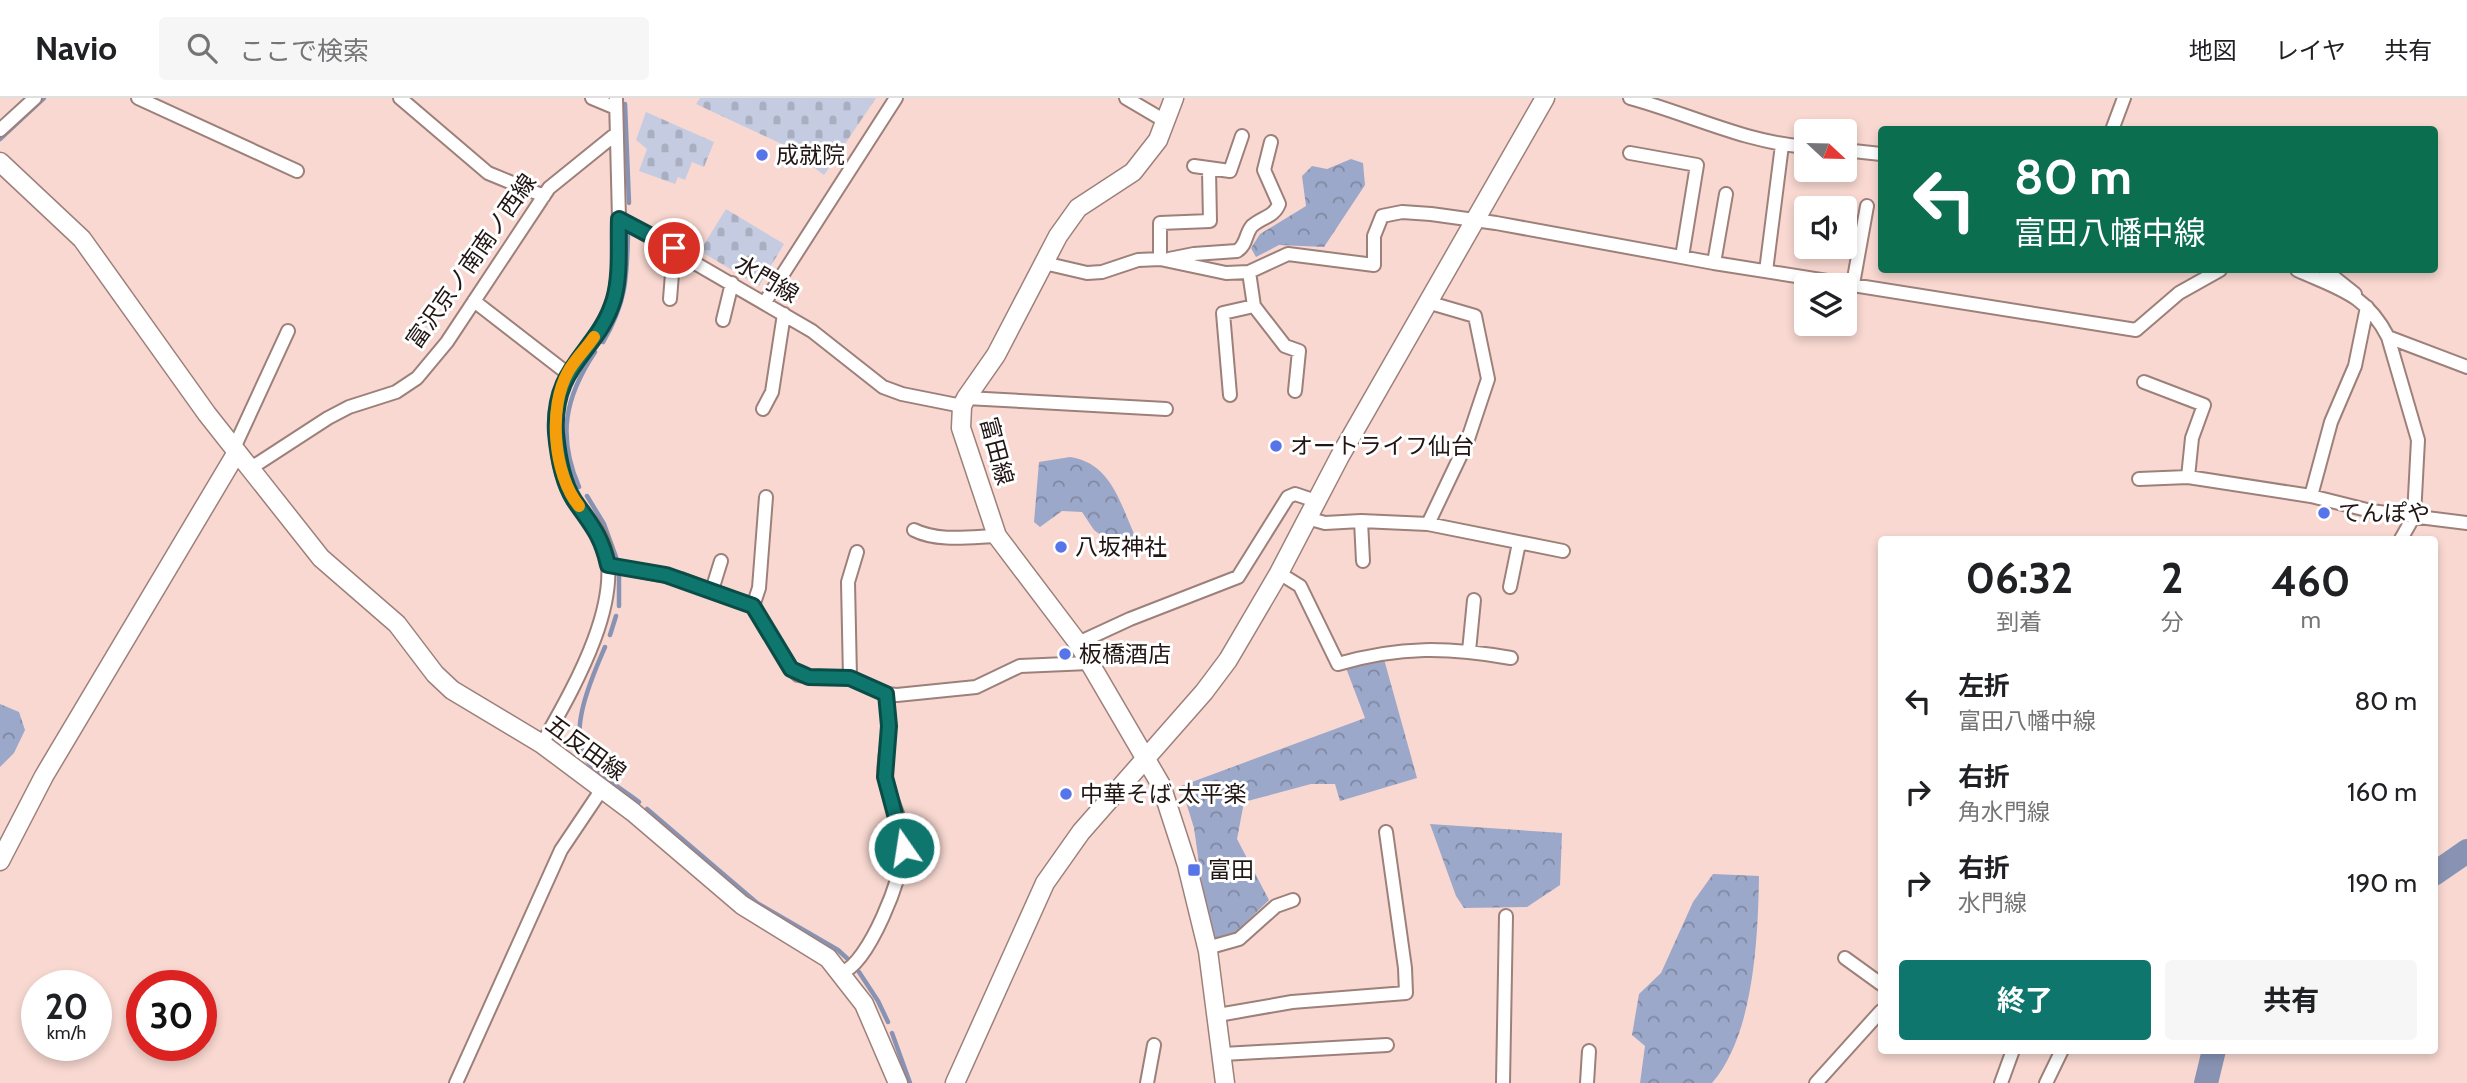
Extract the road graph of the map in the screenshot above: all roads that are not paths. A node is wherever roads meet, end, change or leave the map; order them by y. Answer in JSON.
{"nodes":[{"id":1,"x":36,"y":98,"type":"edge"},
{"id":2,"x":138,"y":98,"type":"edge"},
{"id":3,"x":400,"y":98,"type":"edge"},
{"id":4,"x":593,"y":98,"type":"edge"},
{"id":5,"x":896,"y":98,"type":"edge"},
{"id":6,"x":1126,"y":98,"type":"edge"},
{"id":7,"x":1174,"y":98,"type":"edge"},
{"id":8,"x":1630,"y":98,"type":"edge"},
{"id":9,"x":2124,"y":98,"type":"edge"},
{"id":10,"x":1541,"y":99,"type":"edge"},
{"id":11,"x":616,"y":103,"type":"edge"},
{"id":12,"x":1165,"y":121,"type":"junction"},
{"id":13,"x":2114,"y":126,"type":"edge"},
{"id":14,"x":0,"y":130,"type":"edge"},
{"id":15,"x":617,"y":134,"type":"junction"},
{"id":16,"x":1242,"y":136,"type":"dead end"},
{"id":17,"x":1271,"y":142,"type":"dead end"},
{"id":18,"x":1782,"y":145,"type":"junction"},
{"id":19,"x":1794,"y":146,"type":"edge"},
{"id":20,"x":1857,"y":151,"type":"edge"},
{"id":21,"x":1630,"y":153,"type":"dead end"},
{"id":22,"x":1878,"y":154,"type":"edge"},
{"id":23,"x":0,"y":162,"type":"edge"},
{"id":24,"x":1194,"y":166,"type":"dead end"},
{"id":25,"x":1209,"y":170,"type":"junction"},
{"id":26,"x":297,"y":171,"type":"dead end"},
{"id":27,"x":1726,"y":194,"type":"dead end"},
{"id":28,"x":544,"y":196,"type":"junction"},
{"id":29,"x":1867,"y":206,"type":"dead end"},
{"id":30,"x":619,"y":219,"type":"junction"},
{"id":31,"x":1475,"y":221,"type":"junction"},
{"id":32,"x":674,"y":248,"type":"junction"},
{"id":33,"x":1682,"y":257,"type":"junction"},
{"id":34,"x":1164,"y":259,"type":"junction"},
{"id":35,"x":1714,"y":263,"type":"junction"},
{"id":36,"x":1044,"y":264,"type":"junction"},
{"id":37,"x":1766,"y":271,"type":"junction"},
{"id":38,"x":1249,"y":272,"type":"junction"},
{"id":39,"x":1855,"y":273,"type":"edge"},
{"id":40,"x":2215,"y":273,"type":"edge"},
{"id":41,"x":2304,"y":273,"type":"edge"},
{"id":42,"x":2330,"y":273,"type":"edge"},
{"id":43,"x":1794,"y":275,"type":"edge"},
{"id":44,"x":733,"y":283,"type":"junction"},
{"id":45,"x":1857,"y":285,"type":"edge"},
{"id":46,"x":2357,"y":296,"type":"junction"},
{"id":47,"x":670,"y":299,"type":"dead end"},
{"id":48,"x":474,"y":301,"type":"junction"},
{"id":49,"x":765,"y":302,"type":"junction"},
{"id":50,"x":1427,"y":302,"type":"junction"},
{"id":51,"x":1254,"y":306,"type":"junction"},
{"id":52,"x":2367,"y":307,"type":"junction"},
{"id":53,"x":784,"y":314,"type":"junction"},
{"id":54,"x":723,"y":320,"type":"dead end"},
{"id":55,"x":288,"y":331,"type":"dead end"},
{"id":56,"x":2388,"y":337,"type":"junction"},
{"id":57,"x":2467,"y":367,"type":"edge"},
{"id":58,"x":567,"y":373,"type":"junction"},
{"id":59,"x":2144,"y":382,"type":"dead end"},
{"id":60,"x":1295,"y":391,"type":"dead end"},
{"id":61,"x":1230,"y":396,"type":"dead end"},
{"id":62,"x":964,"y":402,"type":"junction"},
{"id":63,"x":763,"y":409,"type":"dead end"},
{"id":64,"x":1166,"y":409,"type":"dead end"},
{"id":65,"x":235,"y":450,"type":"junction"},
{"id":66,"x":251,"y":468,"type":"junction"},
{"id":67,"x":2188,"y":477,"type":"junction"},
{"id":68,"x":2139,"y":479,"type":"dead end"},
{"id":69,"x":2311,"y":496,"type":"junction"},
{"id":70,"x":766,"y":497,"type":"dead end"},
{"id":71,"x":1316,"y":501,"type":"junction"},
{"id":72,"x":2414,"y":516,"type":"junction"},
{"id":73,"x":1307,"y":518,"type":"junction"},
{"id":74,"x":1361,"y":520,"type":"junction"},
{"id":75,"x":2467,"y":523,"type":"edge"},
{"id":76,"x":1428,"y":524,"type":"junction"},
{"id":77,"x":914,"y":530,"type":"dead end"},
{"id":78,"x":997,"y":536,"type":"junction"},
{"id":79,"x":2403,"y":536,"type":"edge"},
{"id":80,"x":1519,"y":543,"type":"junction"},
{"id":81,"x":1563,"y":551,"type":"dead end"},
{"id":82,"x":857,"y":552,"type":"dead end"},
{"id":83,"x":720,"y":561,"type":"dead end"},
{"id":84,"x":1363,"y":561,"type":"dead end"},
{"id":85,"x":608,"y":565,"type":"junction"},
{"id":86,"x":1279,"y":573,"type":"junction"},
{"id":87,"x":1510,"y":587,"type":"dead end"},
{"id":88,"x":712,"y":590,"type":"junction"},
{"id":89,"x":1474,"y":600,"type":"dead end"},
{"id":90,"x":753,"y":606,"type":"junction"},
{"id":91,"x":1078,"y":643,"type":"junction"},
{"id":92,"x":1469,"y":651,"type":"junction"},
{"id":93,"x":1511,"y":658,"type":"dead end"},
{"id":94,"x":1089,"y":663,"type":"junction"},
{"id":95,"x":850,"y":678,"type":"junction"},
{"id":96,"x":886,"y":694,"type":"junction"},
{"id":97,"x":542,"y":744,"type":"junction"},
{"id":98,"x":1146,"y":758,"type":"junction"},
{"id":99,"x":602,"y":789,"type":"junction"},
{"id":100,"x":1386,"y":832,"type":"dead end"},
{"id":101,"x":0,"y":861,"type":"edge"},
{"id":102,"x":1293,"y":900,"type":"dead end"},
{"id":103,"x":1506,"y":916,"type":"dead end"},
{"id":104,"x":1207,"y":948,"type":"junction"},
{"id":105,"x":1845,"y":958,"type":"dead end"},
{"id":106,"x":842,"y":972,"type":"junction"},
{"id":107,"x":1878,"y":982,"type":"edge"},
{"id":108,"x":1878,"y":1014,"type":"edge"},
{"id":109,"x":1218,"y":1015,"type":"junction"},
{"id":110,"x":1154,"y":1045,"type":"dead end"},
{"id":111,"x":1387,"y":1045,"type":"dead end"},
{"id":112,"x":1589,"y":1051,"type":"dead end"},
{"id":113,"x":1223,"y":1054,"type":"junction"},
{"id":114,"x":2012,"y":1054,"type":"edge"},
{"id":115,"x":2060,"y":1054,"type":"edge"},
{"id":116,"x":456,"y":1083,"type":"edge"},
{"id":117,"x":898,"y":1083,"type":"edge"},
{"id":118,"x":955,"y":1083,"type":"edge"},
{"id":119,"x":1147,"y":1083,"type":"edge"},
{"id":120,"x":1225,"y":1083,"type":"edge"},
{"id":121,"x":1503,"y":1083,"type":"edge"},
{"id":122,"x":1587,"y":1083,"type":"edge"},
{"id":123,"x":1816,"y":1083,"type":"edge"},
{"id":124,"x":2001,"y":1083,"type":"edge"},
{"id":125,"x":2046,"y":1083,"type":"edge"}],
"edges":[{"from":1,"to":14,"type":"street"},
{"from":2,"to":26,"type":"street"},
{"from":3,"to":28,"type":"street"},
{"from":4,"to":11,"type":"street"},
{"from":5,"to":49,"type":"street"},
{"from":6,"to":12,"type":"street"},
{"from":7,"to":12,"type":"street","name":"富田線"},
{"from":8,"to":18,"type":"street"},
{"from":9,"to":13,"type":"street"},
{"from":10,"to":31,"type":"street"},
{"from":11,"to":15,"type":"street"},
{"from":12,"to":36,"type":"street","name":"富田線"},
{"from":15,"to":28,"type":"street","name":"富沢京ノ南南ノ西線"},
{"from":15,"to":30,"type":"street"},
{"from":16,"to":25,"type":"street"},
{"from":17,"to":34,"type":"street"},
{"from":18,"to":19,"type":"street"},
{"from":18,"to":37,"type":"street"},
{"from":20,"to":22,"type":"street"},
{"from":21,"to":33,"type":"street"},
{"from":23,"to":65,"type":"street","name":"五反田線"},
{"from":24,"to":25,"type":"street"},
{"from":25,"to":34,"type":"street"},
{"from":27,"to":35,"type":"street"},
{"from":28,"to":48,"type":"street","name":"富沢京ノ南南ノ西線"},
{"from":29,"to":39,"type":"street"},
{"from":30,"to":32,"type":"street","name":"水門線"},
{"from":30,"to":58,"type":"street"},
{"from":31,"to":33,"type":"street"},
{"from":31,"to":38,"type":"street"},
{"from":31,"to":50,"type":"street"},
{"from":32,"to":44,"type":"street","name":"水門線"},
{"from":32,"to":47,"type":"street"},
{"from":33,"to":35,"type":"street"},
{"from":34,"to":36,"type":"street"},
{"from":34,"to":38,"type":"street"},
{"from":35,"to":37,"type":"street"},
{"from":36,"to":62,"type":"street","name":"富田線"},
{"from":37,"to":43,"type":"street"},
{"from":38,"to":51,"type":"street"},
{"from":40,"to":45,"type":"street"},
{"from":41,"to":46,"type":"street"},
{"from":42,"to":46,"type":"street"},
{"from":44,"to":49,"type":"street","name":"水門線"},
{"from":44,"to":54,"type":"street"},
{"from":46,"to":52,"type":"street"},
{"from":48,"to":58,"type":"street"},
{"from":48,"to":66,"type":"street","name":"富沢京ノ南南ノ西線"},
{"from":49,"to":53,"type":"street","name":"水門線"},
{"from":50,"to":71,"type":"street"},
{"from":50,"to":76,"type":"street"},
{"from":51,"to":60,"type":"street"},
{"from":51,"to":61,"type":"street"},
{"from":52,"to":56,"type":"street"},
{"from":52,"to":69,"type":"street"},
{"from":53,"to":62,"type":"street","name":"水門線"},
{"from":53,"to":63,"type":"street"},
{"from":55,"to":65,"type":"street"},
{"from":56,"to":57,"type":"street"},
{"from":56,"to":72,"type":"street"},
{"from":58,"to":85,"type":"street"},
{"from":59,"to":67,"type":"street"},
{"from":62,"to":64,"type":"street","name":"水門線"},
{"from":62,"to":78,"type":"street","name":"富田線"},
{"from":65,"to":66,"type":"street","name":"五反田線"},
{"from":65,"to":101,"type":"street"},
{"from":66,"to":97,"type":"street","name":"五反田線"},
{"from":67,"to":68,"type":"street"},
{"from":67,"to":69,"type":"street"},
{"from":69,"to":72,"type":"street"},
{"from":70,"to":90,"type":"street"},
{"from":71,"to":73,"type":"street"},
{"from":71,"to":91,"type":"street"},
{"from":72,"to":75,"type":"street"},
{"from":72,"to":79,"type":"street"},
{"from":73,"to":74,"type":"street"},
{"from":73,"to":86,"type":"street"},
{"from":74,"to":76,"type":"street"},
{"from":74,"to":84,"type":"street"},
{"from":76,"to":80,"type":"street"},
{"from":77,"to":78,"type":"street"},
{"from":78,"to":91,"type":"street","name":"富田線"},
{"from":80,"to":81,"type":"street"},
{"from":80,"to":87,"type":"street"},
{"from":82,"to":95,"type":"street"},
{"from":83,"to":88,"type":"street"},
{"from":85,"to":88,"type":"street"},
{"from":85,"to":97,"type":"street"},
{"from":86,"to":92,"type":"street"},
{"from":86,"to":98,"type":"street"},
{"from":88,"to":90,"type":"street"},
{"from":89,"to":92,"type":"street"},
{"from":90,"to":95,"type":"street"},
{"from":91,"to":94,"type":"street","name":"富田線"},
{"from":92,"to":93,"type":"street"},
{"from":94,"to":96,"type":"street"},
{"from":94,"to":98,"type":"street","name":"富田線"},
{"from":95,"to":96,"type":"street"},
{"from":96,"to":106,"type":"street"},
{"from":97,"to":99,"type":"street","name":"五反田線"},
{"from":98,"to":104,"type":"street","name":"富田線"},
{"from":98,"to":118,"type":"street"},
{"from":99,"to":106,"type":"street","name":"五反田線"},
{"from":99,"to":116,"type":"street"},
{"from":100,"to":109,"type":"street"},
{"from":102,"to":104,"type":"street"},
{"from":103,"to":121,"type":"street"},
{"from":104,"to":109,"type":"street","name":"富田線"},
{"from":105,"to":107,"type":"street"},
{"from":106,"to":117,"type":"street","name":"五反田線"},
{"from":108,"to":123,"type":"street"},
{"from":109,"to":113,"type":"street","name":"富田線"},
{"from":110,"to":119,"type":"street"},
{"from":111,"to":113,"type":"street"},
{"from":112,"to":122,"type":"street"},
{"from":113,"to":120,"type":"street","name":"富田線"},
{"from":114,"to":124,"type":"street"},
{"from":115,"to":125,"type":"street"}]}
